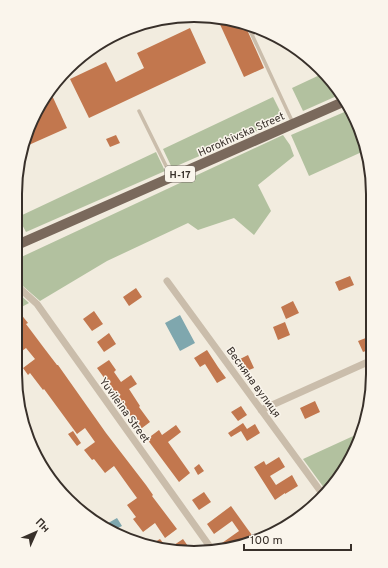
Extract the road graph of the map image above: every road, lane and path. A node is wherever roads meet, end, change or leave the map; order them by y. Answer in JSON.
{"nodes":[{"id":1,"x":251,"y":32,"type":"edge"},
{"id":2,"x":340,"y":103,"type":"edge"},
{"id":3,"x":139,"y":111,"type":"dead end"},
{"id":4,"x":293,"y":124,"type":"junction"},
{"id":5,"x":172,"y":177,"type":"junction"},
{"id":6,"x":22,"y":243,"type":"edge"},
{"id":7,"x":167,"y":281,"type":"dead end"},
{"id":8,"x":22,"y":290,"type":"edge"},
{"id":9,"x":366,"y":363,"type":"edge"},
{"id":10,"x":261,"y":410,"type":"junction"},
{"id":11,"x":320,"y":491,"type":"edge"},
{"id":12,"x":209,"y":546,"type":"edge"}],
"edges":[{"from":1,"to":4,"type":"lane"},
{"from":2,"to":4,"type":"main road","name":"Horokhivska Street","number":"Н-17"},
{"from":3,"to":5,"type":"lane"},
{"from":4,"to":5,"type":"main road","name":"Horokhivska Street","number":"Н-17"},
{"from":5,"to":6,"type":"main road","name":"Horokhivska Street","number":"Н-17"},
{"from":7,"to":10,"type":"street","name":"Весняна вулиця"},
{"from":8,"to":12,"type":"street","name":"Yuvileina Street"},
{"from":9,"to":10,"type":"street"},
{"from":10,"to":11,"type":"street","name":"Весняна вулиця"}]}
